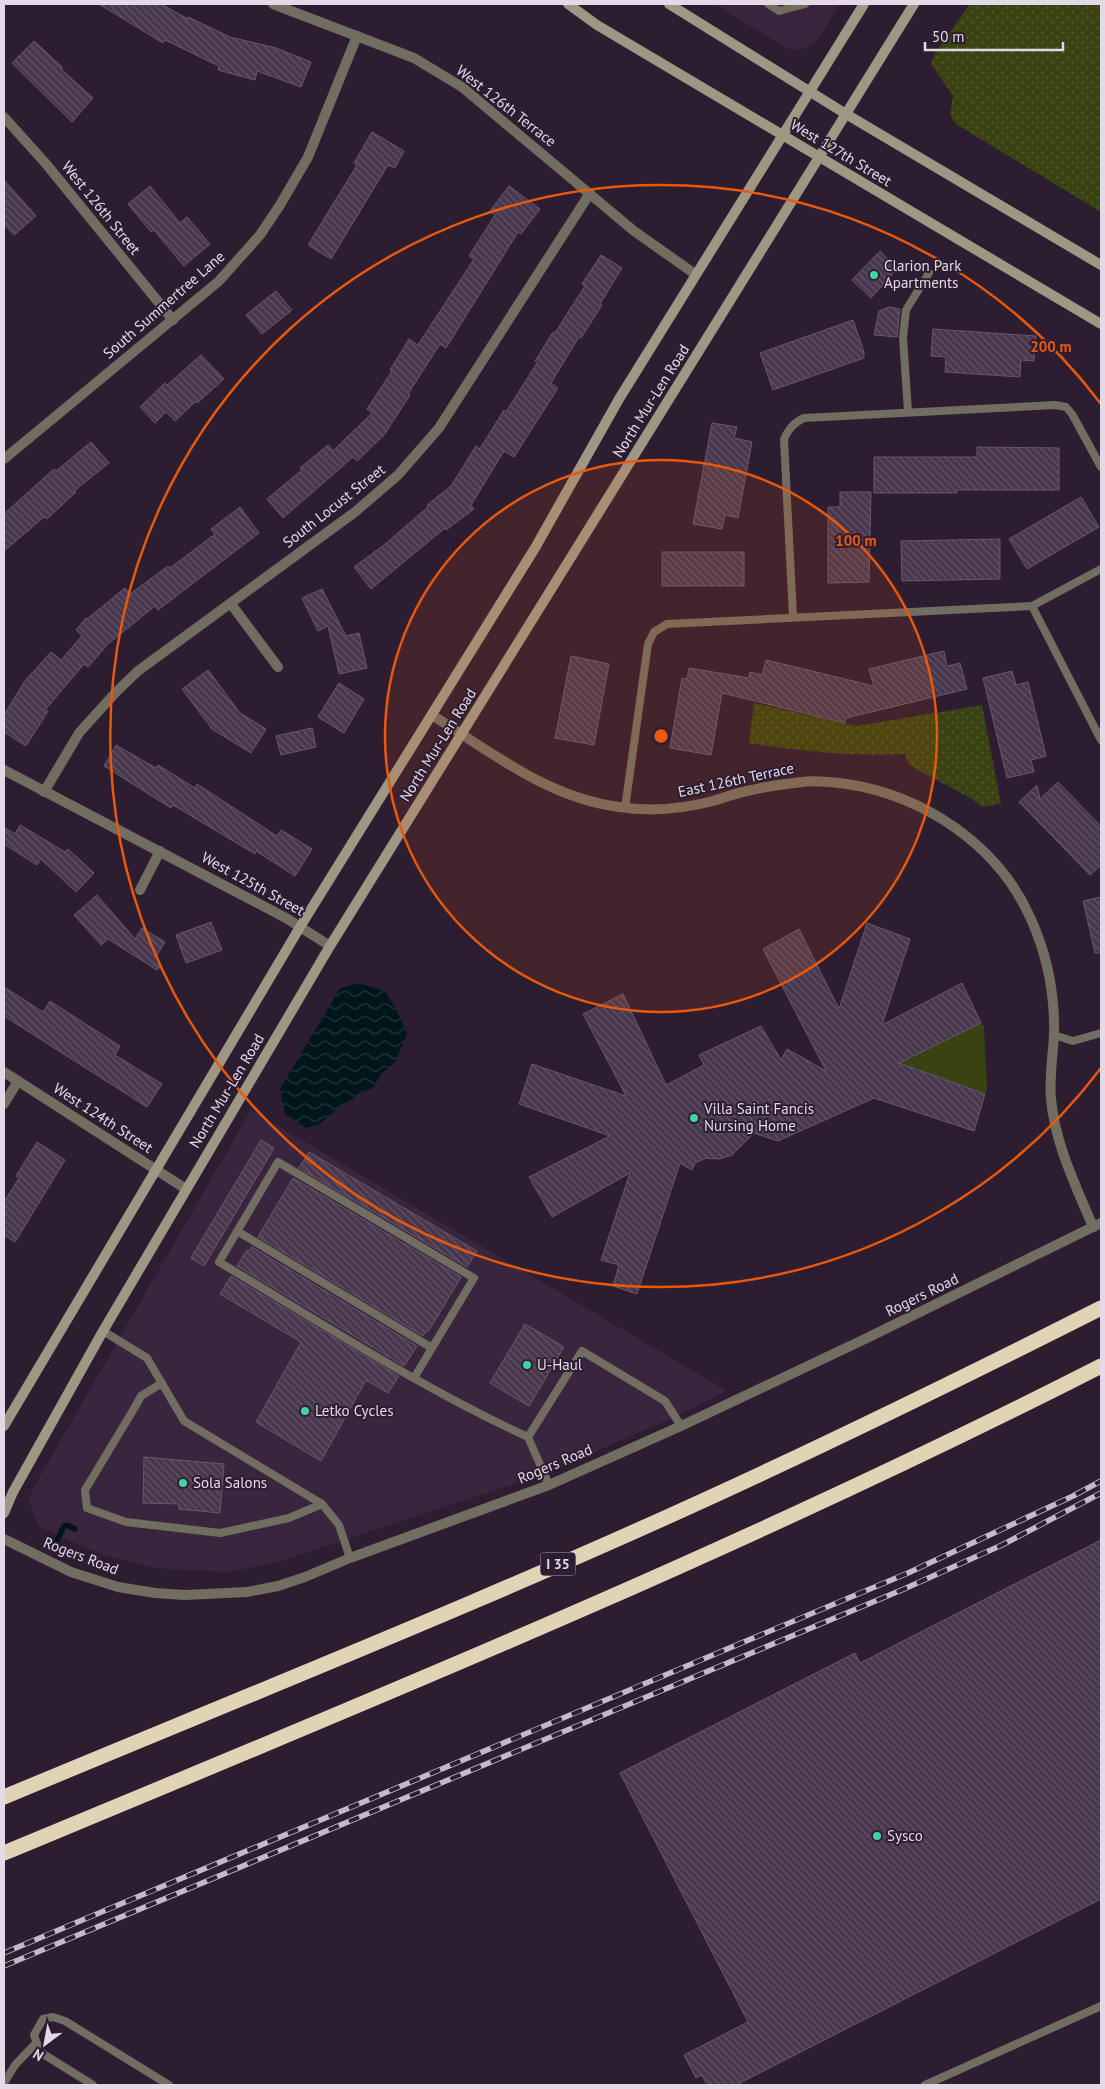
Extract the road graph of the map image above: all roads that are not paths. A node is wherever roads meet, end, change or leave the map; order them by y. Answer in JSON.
{"nodes":[{"id":1,"x":273,"y":4,"type":"edge"},
{"id":2,"x":568,"y":4,"type":"edge"},
{"id":3,"x":669,"y":4,"type":"edge"},
{"id":4,"x":768,"y":4,"type":"edge"},
{"id":5,"x":805,"y":4,"type":"edge"},
{"id":6,"x":864,"y":4,"type":"edge"},
{"id":7,"x":914,"y":4,"type":"edge"},
{"id":8,"x":357,"y":36,"type":"junction"},
{"id":9,"x":809,"y":91,"type":"junction"},
{"id":10,"x":846,"y":114,"type":"junction"},
{"id":11,"x":4,"y":118,"type":"edge"},
{"id":12,"x":782,"y":134,"type":"junction"},
{"id":13,"x":819,"y":158,"type":"junction"},
{"id":14,"x":590,"y":193,"type":"junction"},
{"id":15,"x":1101,"y":265,"type":"edge"},
{"id":16,"x":929,"y":273,"type":"dead end"},
{"id":17,"x":695,"y":274,"type":"junction"},
{"id":18,"x":173,"y":320,"type":"junction"},
{"id":19,"x":1101,"y":324,"type":"edge"},
{"id":20,"x":908,"y":412,"type":"junction"},
{"id":21,"x":4,"y":459,"type":"edge"},
{"id":22,"x":1101,"y":467,"type":"edge"},
{"id":23,"x":1101,"y":569,"type":"edge"},
{"id":24,"x":231,"y":604,"type":"junction"},
{"id":25,"x":1032,"y":606,"type":"junction"},
{"id":26,"x":793,"y":618,"type":"junction"},
{"id":27,"x":278,"y":667,"type":"dead end"},
{"id":28,"x":432,"y":715,"type":"junction"},
{"id":29,"x":462,"y":734,"type":"junction"},
{"id":30,"x":1101,"y":740,"type":"edge"},
{"id":31,"x":4,"y":770,"type":"edge"},
{"id":32,"x":44,"y":792,"type":"junction"},
{"id":33,"x":625,"y":808,"type":"junction"},
{"id":34,"x":160,"y":851,"type":"junction"},
{"id":35,"x":140,"y":890,"type":"dead end"},
{"id":36,"x":300,"y":927,"type":"junction"},
{"id":37,"x":330,"y":946,"type":"junction"},
{"id":38,"x":1101,"y":1033,"type":"edge"},
{"id":39,"x":1054,"y":1035,"type":"junction"},
{"id":40,"x":4,"y":1072,"type":"edge"},
{"id":41,"x":18,"y":1081,"type":"junction"},
{"id":42,"x":4,"y":1104,"type":"edge"},
{"id":43,"x":156,"y":1170,"type":"junction"},
{"id":44,"x":186,"y":1189,"type":"junction"},
{"id":45,"x":1097,"y":1225,"type":"edge"},
{"id":46,"x":237,"y":1231,"type":"junction"},
{"id":47,"x":1101,"y":1308,"type":"edge"},
{"id":48,"x":103,"y":1330,"type":"junction"},
{"id":49,"x":432,"y":1348,"type":"junction"},
{"id":50,"x":1101,"y":1366,"type":"edge"},
{"id":51,"x":414,"y":1378,"type":"junction"},
{"id":52,"x":162,"y":1383,"type":"junction"},
{"id":53,"x":4,"y":1426,"type":"edge"},
{"id":54,"x":681,"y":1426,"type":"junction"},
{"id":55,"x":528,"y":1437,"type":"junction"},
{"id":56,"x":549,"y":1485,"type":"junction"},
{"id":57,"x":322,"y":1504,"type":"junction"},
{"id":58,"x":4,"y":1513,"type":"edge"},
{"id":59,"x":4,"y":1539,"type":"edge"},
{"id":60,"x":350,"y":1558,"type":"junction"},
{"id":61,"x":4,"y":1797,"type":"edge"},
{"id":62,"x":4,"y":1854,"type":"edge"},
{"id":63,"x":1101,"y":2006,"type":"edge"},
{"id":64,"x":36,"y":2044,"type":"junction"},
{"id":65,"x":4,"y":2083,"type":"edge"},
{"id":66,"x":93,"y":2085,"type":"edge"},
{"id":67,"x":169,"y":2085,"type":"edge"},
{"id":68,"x":925,"y":2085,"type":"edge"}],
"edges":[{"from":1,"to":8,"type":"street","name":"West 126th Terrace"},
{"from":2,"to":12,"type":"main road","name":"West 127th Street"},
{"from":3,"to":9,"type":"main road"},
{"from":4,"to":5,"type":"lane"},
{"from":6,"to":9,"type":"main road","name":"North Mur-Len Road"},
{"from":7,"to":10,"type":"main road","name":"North Mur-Len Road"},
{"from":8,"to":14,"type":"street","name":"West 126th Terrace"},
{"from":8,"to":18,"type":"street","name":"South Summertree Lane"},
{"from":9,"to":10,"type":"main road"},
{"from":9,"to":12,"type":"main road","name":"North Mur-Len Road"},
{"from":10,"to":13,"type":"main road","name":"North Mur-Len Road"},
{"from":10,"to":15,"type":"main road"},
{"from":11,"to":18,"type":"street","name":"West 126th Street"},
{"from":12,"to":13,"type":"main road","name":"West 127th Street"},
{"from":12,"to":17,"type":"main road","name":"North Mur-Len Road"},
{"from":13,"to":19,"type":"main road","name":"West 127th Street"},
{"from":13,"to":29,"type":"main road","name":"North Mur-Len Road"},
{"from":14,"to":17,"type":"street","name":"West 126th Terrace"},
{"from":14,"to":24,"type":"street","name":"South Locust Street"},
{"from":16,"to":20,"type":"lane"},
{"from":17,"to":28,"type":"main road","name":"North Mur-Len Road"},
{"from":18,"to":21,"type":"street","name":"South Summertree Lane"},
{"from":20,"to":22,"type":"lane"},
{"from":20,"to":26,"type":"lane"},
{"from":23,"to":25,"type":"lane"},
{"from":24,"to":27,"type":"street"},
{"from":24,"to":32,"type":"street","name":"South Locust Street"},
{"from":25,"to":26,"type":"lane"},
{"from":25,"to":30,"type":"lane"},
{"from":26,"to":33,"type":"lane"},
{"from":28,"to":29,"type":"street","name":"East 126th Terrace"},
{"from":28,"to":36,"type":"main road","name":"North Mur-Len Road"},
{"from":29,"to":33,"type":"street","name":"East 126th Terrace"},
{"from":29,"to":37,"type":"main road","name":"North Mur-Len Road"},
{"from":31,"to":32,"type":"street","name":"West 125th Street"},
{"from":32,"to":34,"type":"street","name":"West 125th Street"},
{"from":33,"to":39,"type":"street","name":"East 126th Terrace"},
{"from":34,"to":35,"type":"street"},
{"from":34,"to":36,"type":"street","name":"West 125th Street"},
{"from":36,"to":37,"type":"street","name":"West 125th Street"},
{"from":36,"to":43,"type":"main road","name":"North Mur-Len Road"},
{"from":37,"to":44,"type":"main road","name":"North Mur-Len Road"},
{"from":38,"to":39,"type":"lane"},
{"from":39,"to":45,"type":"street","name":"East 126th Terrace"},
{"from":40,"to":41,"type":"street","name":"West 124th Street"},
{"from":41,"to":42,"type":"street"},
{"from":41,"to":43,"type":"street","name":"West 124th Street"},
{"from":43,"to":44,"type":"street","name":"West 124th Street"},
{"from":43,"to":53,"type":"main road","name":"North Mur-Len Road"},
{"from":44,"to":48,"type":"main road","name":"North Mur-Len Road"},
{"from":45,"to":54,"type":"street","name":"Rogers Road"},
{"from":46,"to":49,"type":"lane"},
{"from":46,"to":49,"type":"lane"},
{"from":46,"to":51,"type":"lane"},
{"from":47,"to":61,"type":"highway","number":"I 35"},
{"from":48,"to":52,"type":"lane"},
{"from":48,"to":58,"type":"main road","name":"North Mur-Len Road"},
{"from":49,"to":51,"type":"lane"},
{"from":50,"to":62,"type":"highway"},
{"from":51,"to":55,"type":"lane"},
{"from":52,"to":57,"type":"lane"},
{"from":52,"to":57,"type":"lane"},
{"from":54,"to":55,"type":"lane"},
{"from":54,"to":56,"type":"street","name":"Rogers Road"},
{"from":55,"to":56,"type":"lane"},
{"from":56,"to":60,"type":"street","name":"Rogers Road"},
{"from":57,"to":60,"type":"lane"},
{"from":59,"to":60,"type":"street","name":"Rogers Road"},
{"from":63,"to":68,"type":"lane"},
{"from":64,"to":65,"type":"lane"},
{"from":64,"to":66,"type":"lane"},
{"from":64,"to":67,"type":"lane"}]}
